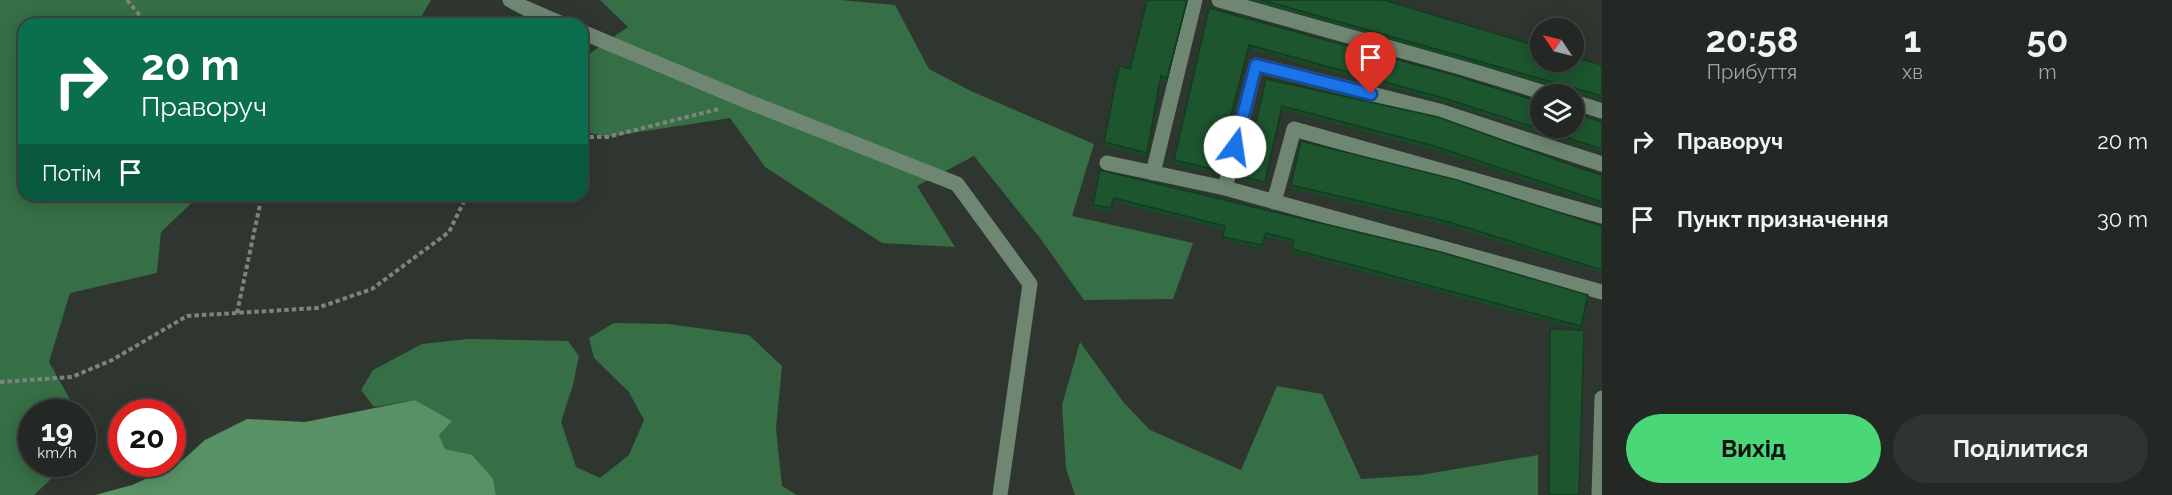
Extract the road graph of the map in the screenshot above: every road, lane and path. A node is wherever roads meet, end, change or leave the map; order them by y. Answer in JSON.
{"nodes":[{"id":1,"x":126,"y":0,"type":"edge"},
{"id":2,"x":510,"y":0,"type":"edge"},
{"id":3,"x":1195,"y":0,"type":"edge"},
{"id":4,"x":1219,"y":0,"type":"edge"},
{"id":5,"x":142,"y":18,"type":"edge"},
{"id":6,"x":548,"y":18,"type":"edge"},
{"id":7,"x":588,"y":35,"type":"edge"},
{"id":8,"x":1530,"y":88,"type":"edge"},
{"id":9,"x":749,"y":102,"type":"junction"},
{"id":10,"x":1584,"y":105,"type":"edge"},
{"id":11,"x":1602,"y":111,"type":"edge"},
{"id":12,"x":588,"y":137,"type":"edge"},
{"id":13,"x":1107,"y":163,"type":"dead end"},
{"id":14,"x":1602,"y":164,"type":"edge"},
{"id":15,"x":1153,"y":173,"type":"junction"},
{"id":16,"x":1225,"y":188,"type":"junction"},
{"id":17,"x":261,"y":201,"type":"edge"},
{"id":18,"x":464,"y":201,"type":"edge"},
{"id":19,"x":1274,"y":202,"type":"junction"},
{"id":20,"x":1602,"y":216,"type":"edge"},
{"id":21,"x":1602,"y":292,"type":"edge"},
{"id":22,"x":237,"y":313,"type":"junction"},
{"id":23,"x":0,"y":382,"type":"edge"},
{"id":24,"x":1602,"y":398,"type":"edge"},
{"id":25,"x":1000,"y":495,"type":"edge"},
{"id":26,"x":1599,"y":495,"type":"edge"}],
"edges":[{"from":1,"to":5,"type":"path"},
{"from":2,"to":6,"type":"street"},
{"from":3,"to":15,"type":"street"},
{"from":4,"to":8,"type":"street"},
{"from":7,"to":9,"type":"street"},
{"from":9,"to":12,"type":"path"},
{"from":9,"to":25,"type":"street"},
{"from":10,"to":11,"type":"street"},
{"from":13,"to":15,"type":"street"},
{"from":14,"to":16,"type":"street"},
{"from":15,"to":16,"type":"street"},
{"from":16,"to":19,"type":"street"},
{"from":17,"to":22,"type":"path"},
{"from":18,"to":22,"type":"path"},
{"from":19,"to":20,"type":"street"},
{"from":19,"to":21,"type":"street"},
{"from":22,"to":23,"type":"path"},
{"from":24,"to":26,"type":"street"}]}
